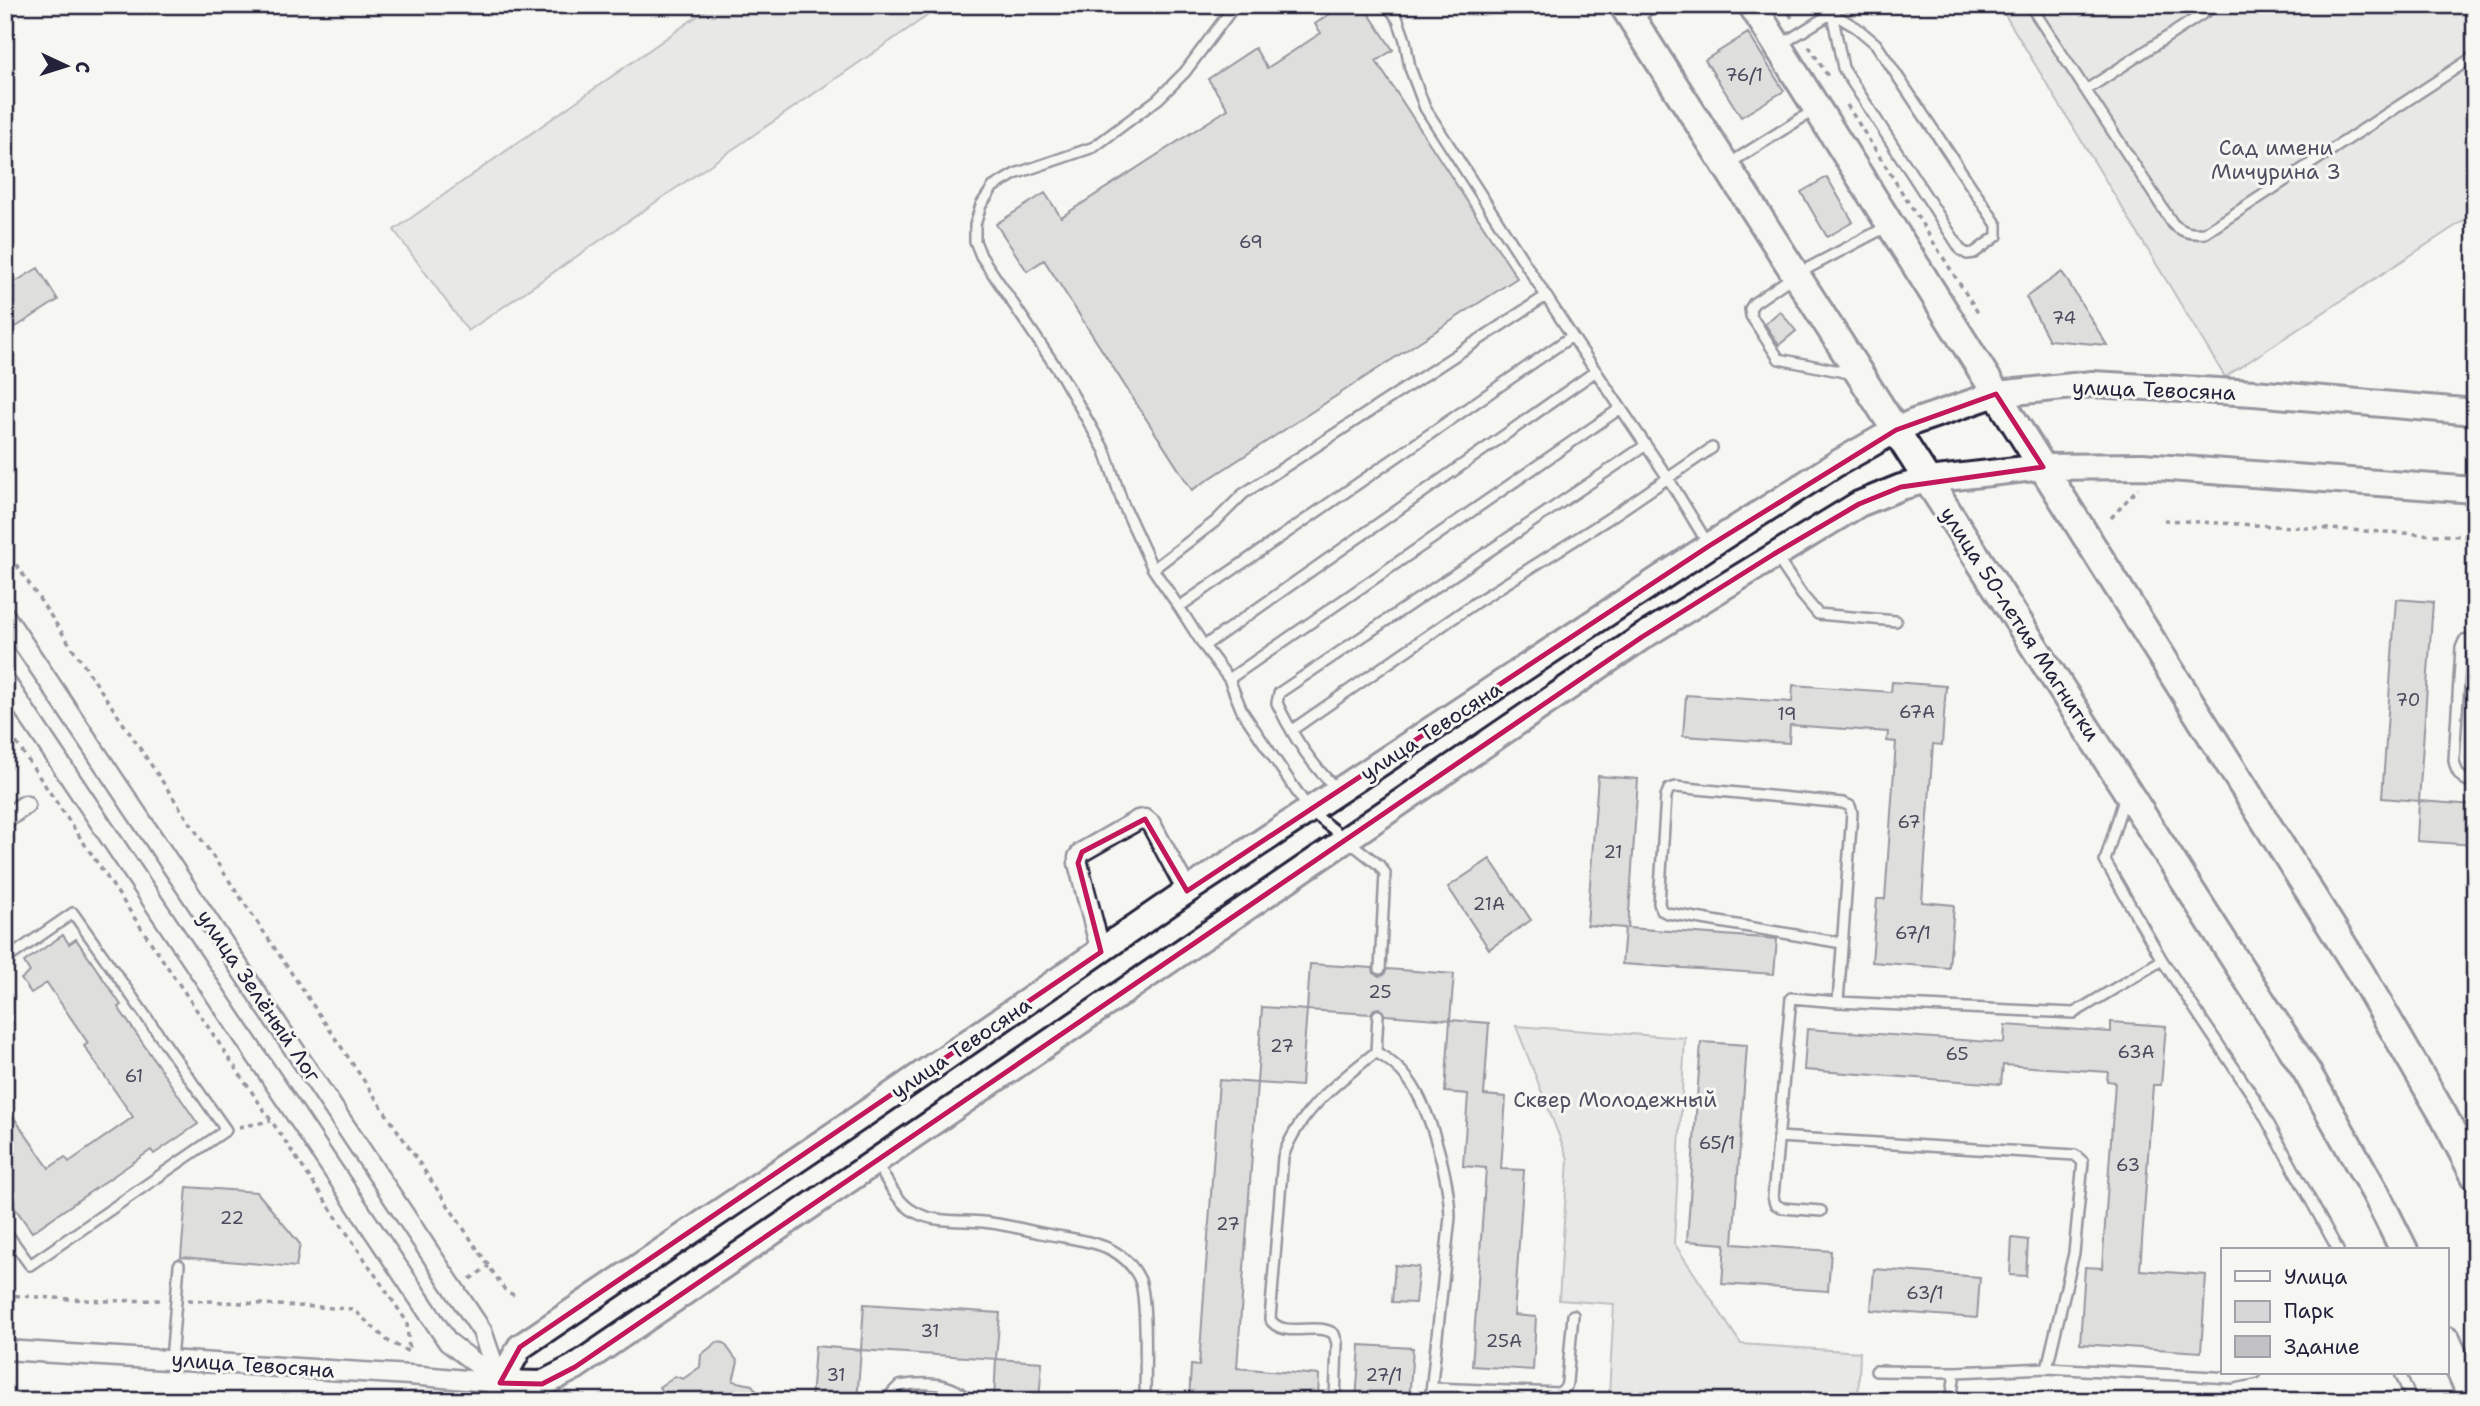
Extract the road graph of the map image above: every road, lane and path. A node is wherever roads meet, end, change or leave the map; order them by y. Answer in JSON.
{"nodes":[{"id":1,"x":1235,"y":5,"type":"edge"},
{"id":2,"x":1388,"y":5,"type":"edge"},
{"id":3,"x":1655,"y":5,"type":"edge"},
{"id":4,"x":1752,"y":5,"type":"edge"},
{"id":5,"x":1784,"y":5,"type":"edge"},
{"id":6,"x":2030,"y":5,"type":"edge"},
{"id":7,"x":2216,"y":5,"type":"edge"},
{"id":8,"x":1830,"y":9,"type":"edge"},
{"id":9,"x":1628,"y":13,"type":"edge"},
{"id":10,"x":1801,"y":32,"type":"junction"},
{"id":11,"x":1778,"y":47,"type":"junction"},
{"id":12,"x":2475,"y":56,"type":"edge"},
{"id":13,"x":1831,"y":80,"type":"dead end"},
{"id":14,"x":2086,"y":90,"type":"junction"},
{"id":15,"x":1846,"y":103,"type":"dead end"},
{"id":16,"x":1817,"y":108,"type":"junction"},
{"id":17,"x":1726,"y":166,"type":"junction"},
{"id":18,"x":1891,"y":225,"type":"junction"},
{"id":19,"x":1796,"y":275,"type":"junction"},
{"id":20,"x":1546,"y":296,"type":"junction"},
{"id":21,"x":1980,"y":316,"type":"dead end"},
{"id":22,"x":1572,"y":336,"type":"junction"},
{"id":23,"x":1595,"y":371,"type":"junction"},
{"id":24,"x":1859,"y":374,"type":"junction"},
{"id":25,"x":1996,"y":394,"type":"junction"},
{"id":26,"x":1620,"y":408,"type":"junction"},
{"id":27,"x":2475,"y":412,"type":"edge"},
{"id":28,"x":1896,"y":430,"type":"junction"},
{"id":29,"x":1646,"y":445,"type":"junction"},
{"id":30,"x":1712,"y":448,"type":"dead end"},
{"id":31,"x":2043,"y":467,"type":"junction"},
{"id":32,"x":1668,"y":478,"type":"junction"},
{"id":33,"x":1928,"y":480,"type":"junction"},
{"id":34,"x":2144,"y":482,"type":"dead end"},
{"id":35,"x":2475,"y":490,"type":"edge"},
{"id":36,"x":2111,"y":518,"type":"dead end"},
{"id":37,"x":2164,"y":520,"type":"dead end"},
{"id":38,"x":2475,"y":537,"type":"edge"},
{"id":39,"x":1709,"y":546,"type":"junction"},
{"id":40,"x":5,"y":548,"type":"edge"},
{"id":41,"x":1774,"y":554,"type":"junction"},
{"id":42,"x":1153,"y":569,"type":"junction"},
{"id":43,"x":1179,"y":607,"type":"junction"},
{"id":44,"x":5,"y":616,"type":"edge"},
{"id":45,"x":1896,"y":621,"type":"dead end"},
{"id":46,"x":2475,"y":639,"type":"edge"},
{"id":47,"x":1204,"y":646,"type":"junction"},
{"id":48,"x":1229,"y":679,"type":"junction"},
{"id":49,"x":5,"y":681,"type":"edge"},
{"id":50,"x":5,"y":726,"type":"edge"},
{"id":51,"x":1292,"y":730,"type":"junction"},
{"id":52,"x":2475,"y":784,"type":"edge"},
{"id":53,"x":2127,"y":790,"type":"junction"},
{"id":54,"x":1340,"y":791,"type":"junction"},
{"id":55,"x":25,"y":805,"type":"dead end"},
{"id":56,"x":1310,"y":811,"type":"junction"},
{"id":57,"x":5,"y":819,"type":"edge"},
{"id":58,"x":1346,"y":839,"type":"junction"},
{"id":59,"x":1187,"y":891,"type":"junction"},
{"id":60,"x":1842,"y":943,"type":"junction"},
{"id":61,"x":1101,"y":952,"type":"junction"},
{"id":62,"x":5,"y":960,"type":"edge"},
{"id":63,"x":2162,"y":961,"type":"junction"},
{"id":64,"x":1380,"y":969,"type":"dead end"},
{"id":65,"x":1838,"y":1002,"type":"junction"},
{"id":66,"x":1377,"y":1015,"type":"dead end"},
{"id":67,"x":1376,"y":1052,"type":"junction"},
{"id":68,"x":271,"y":1121,"type":"junction"},
{"id":69,"x":226,"y":1130,"type":"junction"},
{"id":70,"x":1778,"y":1137,"type":"junction"},
{"id":71,"x":875,"y":1161,"type":"junction"},
{"id":72,"x":2475,"y":1176,"type":"edge"},
{"id":73,"x":1821,"y":1211,"type":"dead end"},
{"id":74,"x":5,"y":1231,"type":"edge"},
{"id":75,"x":2336,"y":1248,"type":"edge"},
{"id":76,"x":2402,"y":1248,"type":"edge"},
{"id":77,"x":179,"y":1265,"type":"dead end"},
{"id":78,"x":5,"y":1295,"type":"edge"},
{"id":79,"x":517,"y":1297,"type":"dead end"},
{"id":80,"x":177,"y":1299,"type":"junction"},
{"id":81,"x":1573,"y":1315,"type":"dead end"},
{"id":82,"x":407,"y":1322,"type":"dead end"},
{"id":83,"x":2448,"y":1342,"type":"edge"},
{"id":84,"x":5,"y":1350,"type":"edge"},
{"id":85,"x":409,"y":1352,"type":"dead end"},
{"id":86,"x":171,"y":1360,"type":"junction"},
{"id":87,"x":2047,"y":1368,"type":"junction"},
{"id":88,"x":1876,"y":1371,"type":"dead end"},
{"id":89,"x":1955,"y":1372,"type":"junction"},
{"id":90,"x":2251,"y":1374,"type":"edge"},
{"id":91,"x":2400,"y":1374,"type":"edge"},
{"id":92,"x":1432,"y":1388,"type":"junction"},
{"id":93,"x":500,"y":1392,"type":"edge"},
{"id":94,"x":891,"y":1401,"type":"edge"},
{"id":95,"x":968,"y":1401,"type":"edge"},
{"id":96,"x":1145,"y":1401,"type":"edge"},
{"id":97,"x":1335,"y":1401,"type":"edge"},
{"id":98,"x":1430,"y":1401,"type":"edge"},
{"id":99,"x":1951,"y":1401,"type":"edge"},
{"id":100,"x":2412,"y":1401,"type":"edge"},
{"id":101,"x":2474,"y":1401,"type":"edge"}],
"edges":[{"from":1,"to":42,"type":"lane"},
{"from":2,"to":20,"type":"lane"},
{"from":3,"to":9,"type":"lane"},
{"from":4,"to":11,"type":"main road"},
{"from":5,"to":10,"type":"path"},
{"from":6,"to":14,"type":"lane"},
{"from":7,"to":14,"type":"lane"},
{"from":8,"to":8,"type":"lane"},
{"from":8,"to":10,"type":"lane"},
{"from":9,"to":17,"type":"main road","name":"улица 50-летия Магнитки"},
{"from":10,"to":11,"type":"lane"},
{"from":10,"to":13,"type":"path"},
{"from":11,"to":16,"type":"main road"},
{"from":12,"to":14,"type":"lane"},
{"from":15,"to":21,"type":"path"},
{"from":16,"to":17,"type":"lane"},
{"from":16,"to":18,"type":"main road"},
{"from":17,"to":19,"type":"main road","name":"улица 50-летия Магнитки"},
{"from":18,"to":19,"type":"lane"},
{"from":18,"to":25,"type":"main road"},
{"from":19,"to":24,"type":"main road","name":"улица 50-летия Магнитки"},
{"from":19,"to":24,"type":"lane"},
{"from":20,"to":22,"type":"lane"},
{"from":20,"to":42,"type":"lane"},
{"from":22,"to":23,"type":"lane"},
{"from":22,"to":43,"type":"lane"},
{"from":23,"to":26,"type":"lane"},
{"from":23,"to":47,"type":"lane"},
{"from":24,"to":28,"type":"main road","name":"улица 50-летия Магнитки"},
{"from":25,"to":27,"type":"street","name":"улица Тевосяна"},
{"from":25,"to":28,"type":"street","name":"улица Тевосяна"},
{"from":25,"to":31,"type":"main road"},
{"from":26,"to":29,"type":"lane"},
{"from":26,"to":48,"type":"lane"},
{"from":28,"to":33,"type":"main road","name":"улица 50-летия Магнитки"},
{"from":28,"to":39,"type":"street","name":"улица Тевосяна"},
{"from":29,"to":32,"type":"lane"},
{"from":29,"to":51,"type":"lane"},
{"from":30,"to":32,"type":"lane"},
{"from":31,"to":33,"type":"street","name":"улица Тевосяна"},
{"from":31,"to":35,"type":"street","name":"улица Тевосяна"},
{"from":31,"to":72,"type":"main road"},
{"from":32,"to":39,"type":"lane"},
{"from":32,"to":51,"type":"lane"},
{"from":33,"to":41,"type":"street","name":"улица Тевосяна"},
{"from":33,"to":53,"type":"main road","name":"улица 50-летия Магнитки"},
{"from":34,"to":36,"type":"path"},
{"from":37,"to":38,"type":"path"},
{"from":39,"to":54,"type":"street","name":"улица Тевосяна"},
{"from":40,"to":79,"type":"path"},
{"from":41,"to":45,"type":"lane"},
{"from":41,"to":58,"type":"street","name":"улица Тевосяна"},
{"from":42,"to":43,"type":"lane"},
{"from":43,"to":47,"type":"lane"},
{"from":44,"to":93,"type":"street","name":"улица Зелёный Лог"},
{"from":46,"to":52,"type":"lane"},
{"from":47,"to":48,"type":"lane"},
{"from":48,"to":56,"type":"lane"},
{"from":49,"to":93,"type":"street","name":"улица Зелёный Лог"},
{"from":50,"to":68,"type":"path"},
{"from":51,"to":54,"type":"lane"},
{"from":53,"to":63,"type":"lane"},
{"from":53,"to":76,"type":"main road","name":"улица 50-летия Магнитки"},
{"from":54,"to":56,"type":"street","name":"улица Тевосяна"},
{"from":55,"to":57,"type":"street"},
{"from":56,"to":58,"type":"lane"},
{"from":56,"to":59,"type":"street","name":"улица Тевосяна"},
{"from":58,"to":64,"type":"lane"},
{"from":58,"to":71,"type":"street","name":"улица Тевосяна"},
{"from":59,"to":61,"type":"street","name":"улица Тевосяна"},
{"from":59,"to":61,"type":"street"},
{"from":60,"to":60,"type":"lane"},
{"from":60,"to":65,"type":"lane"},
{"from":61,"to":93,"type":"street","name":"улица Тевосяна"},
{"from":62,"to":69,"type":"lane"},
{"from":63,"to":65,"type":"lane"},
{"from":63,"to":75,"type":"lane"},
{"from":65,"to":70,"type":"lane"},
{"from":66,"to":67,"type":"lane"},
{"from":67,"to":92,"type":"lane"},
{"from":67,"to":97,"type":"lane"},
{"from":68,"to":69,"type":"path"},
{"from":68,"to":82,"type":"path"},
{"from":69,"to":74,"type":"lane"},
{"from":70,"to":73,"type":"lane"},
{"from":70,"to":87,"type":"lane"},
{"from":71,"to":93,"type":"street","name":"улица Тевосяна"},
{"from":71,"to":96,"type":"lane"},
{"from":77,"to":80,"type":"lane"},
{"from":78,"to":80,"type":"path"},
{"from":80,"to":85,"type":"path"},
{"from":80,"to":86,"type":"lane"},
{"from":81,"to":92,"type":"lane"},
{"from":83,"to":101,"type":"main road"},
{"from":84,"to":86,"type":"street","name":"улица Тевосяна"},
{"from":86,"to":93,"type":"street","name":"улица Тевосяна"},
{"from":87,"to":89,"type":"lane"},
{"from":87,"to":90,"type":"lane"},
{"from":88,"to":89,"type":"lane"},
{"from":89,"to":99,"type":"lane"},
{"from":91,"to":100,"type":"lane"},
{"from":92,"to":98,"type":"lane"},
{"from":94,"to":95,"type":"lane"}]}
